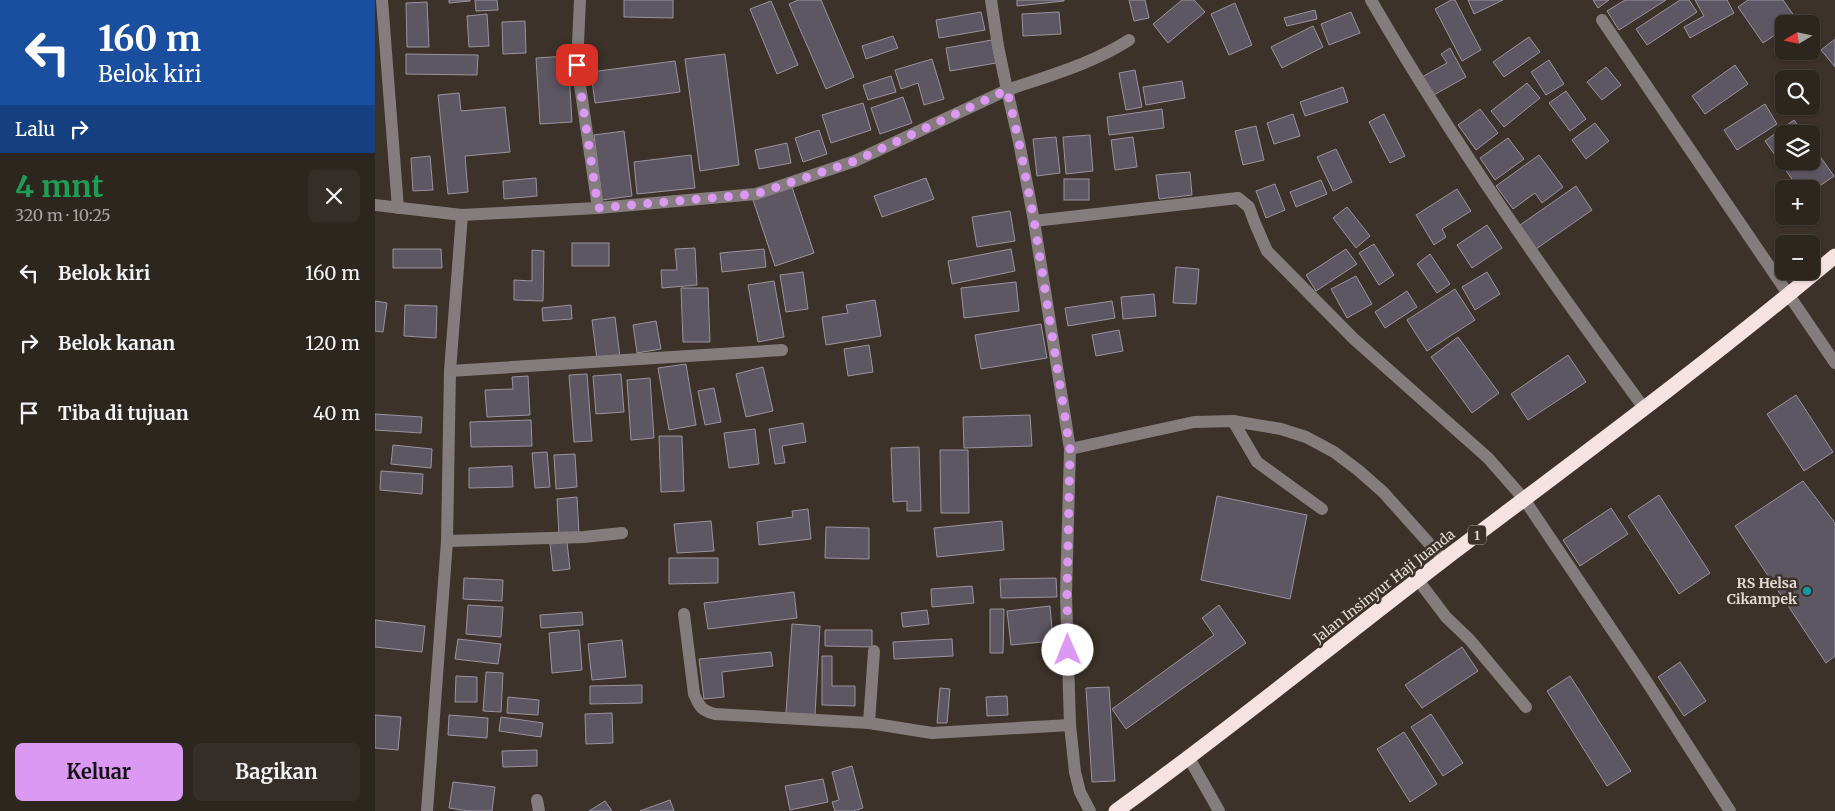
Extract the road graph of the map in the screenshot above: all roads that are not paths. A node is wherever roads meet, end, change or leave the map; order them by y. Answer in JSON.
{"nodes":[{"id":1,"x":382,"y":0,"type":"edge"},
{"id":2,"x":580,"y":0,"type":"edge"},
{"id":3,"x":991,"y":0,"type":"edge"},
{"id":4,"x":1371,"y":0,"type":"edge"},
{"id":5,"x":1602,"y":20,"type":"dead end"},
{"id":6,"x":1129,"y":40,"type":"dead end"},
{"id":7,"x":1007,"y":90,"type":"junction"},
{"id":8,"x":375,"y":204,"type":"edge"},
{"id":9,"x":398,"y":208,"type":"junction"},
{"id":10,"x":598,"y":208,"type":"junction"},
{"id":11,"x":462,"y":215,"type":"junction"},
{"id":12,"x":1034,"y":220,"type":"junction"},
{"id":13,"x":1835,"y":256,"type":"edge"},
{"id":14,"x":1790,"y":294,"type":"junction"},
{"id":15,"x":782,"y":350,"type":"dead end"},
{"id":16,"x":1835,"y":363,"type":"edge"},
{"id":17,"x":451,"y":371,"type":"junction"},
{"id":18,"x":1643,"y":408,"type":"junction"},
{"id":19,"x":1233,"y":421,"type":"junction"},
{"id":20,"x":1070,"y":449,"type":"junction"},
{"id":21,"x":1524,"y":499,"type":"junction"},
{"id":22,"x":1322,"y":509,"type":"dead end"},
{"id":23,"x":622,"y":533,"type":"dead end"},
{"id":24,"x":447,"y":541,"type":"junction"},
{"id":25,"x":1444,"y":560,"type":"junction"},
{"id":26,"x":1418,"y":580,"type":"junction"},
{"id":27,"x":684,"y":614,"type":"dead end"},
{"id":28,"x":874,"y":651,"type":"dead end"},
{"id":29,"x":1526,"y":707,"type":"dead end"},
{"id":30,"x":869,"y":724,"type":"junction"},
{"id":31,"x":1070,"y":726,"type":"junction"},
{"id":32,"x":1189,"y":758,"type":"junction"},
{"id":33,"x":427,"y":811,"type":"edge"},
{"id":34,"x":1090,"y":811,"type":"edge"},
{"id":35,"x":1116,"y":811,"type":"edge"},
{"id":36,"x":1219,"y":811,"type":"edge"},
{"id":37,"x":1730,"y":811,"type":"edge"}],
"edges":[{"from":1,"to":9,"type":"street"},
{"from":2,"to":10,"type":"street"},
{"from":3,"to":7,"type":"street"},
{"from":4,"to":18,"type":"street"},
{"from":5,"to":14,"type":"street"},
{"from":6,"to":7,"type":"street"},
{"from":7,"to":10,"type":"street"},
{"from":7,"to":12,"type":"street"},
{"from":8,"to":9,"type":"street"},
{"from":9,"to":11,"type":"street"},
{"from":10,"to":11,"type":"street"},
{"from":11,"to":17,"type":"street"},
{"from":12,"to":20,"type":"street"},
{"from":12,"to":21,"type":"street"},
{"from":13,"to":14,"type":"highway","name":"Jalan Insinyur Haji Juanda","number":"1"},
{"from":14,"to":16,"type":"street"},
{"from":14,"to":18,"type":"highway","name":"Jalan Insinyur Haji Juanda","number":"1"},
{"from":15,"to":17,"type":"street"},
{"from":17,"to":24,"type":"street"},
{"from":18,"to":21,"type":"highway","name":"Jalan Insinyur Haji Juanda","number":"1"},
{"from":19,"to":20,"type":"street"},
{"from":19,"to":22,"type":"street"},
{"from":19,"to":25,"type":"street"},
{"from":20,"to":31,"type":"street"},
{"from":21,"to":25,"type":"highway","name":"Jalan Insinyur Haji Juanda","number":"1"},
{"from":21,"to":37,"type":"street"},
{"from":23,"to":24,"type":"street"},
{"from":24,"to":33,"type":"street"},
{"from":25,"to":26,"type":"highway","name":"Jalan Insinyur Haji Juanda","number":"1"},
{"from":26,"to":29,"type":"street"},
{"from":26,"to":32,"type":"highway","name":"Jalan Insinyur Haji Juanda","number":"1"},
{"from":27,"to":30,"type":"street"},
{"from":28,"to":30,"type":"street"},
{"from":30,"to":31,"type":"street"},
{"from":31,"to":34,"type":"street"},
{"from":32,"to":35,"type":"highway","name":"Jalan Insinyur Haji Juanda","number":"1"},
{"from":32,"to":36,"type":"street"}]}
